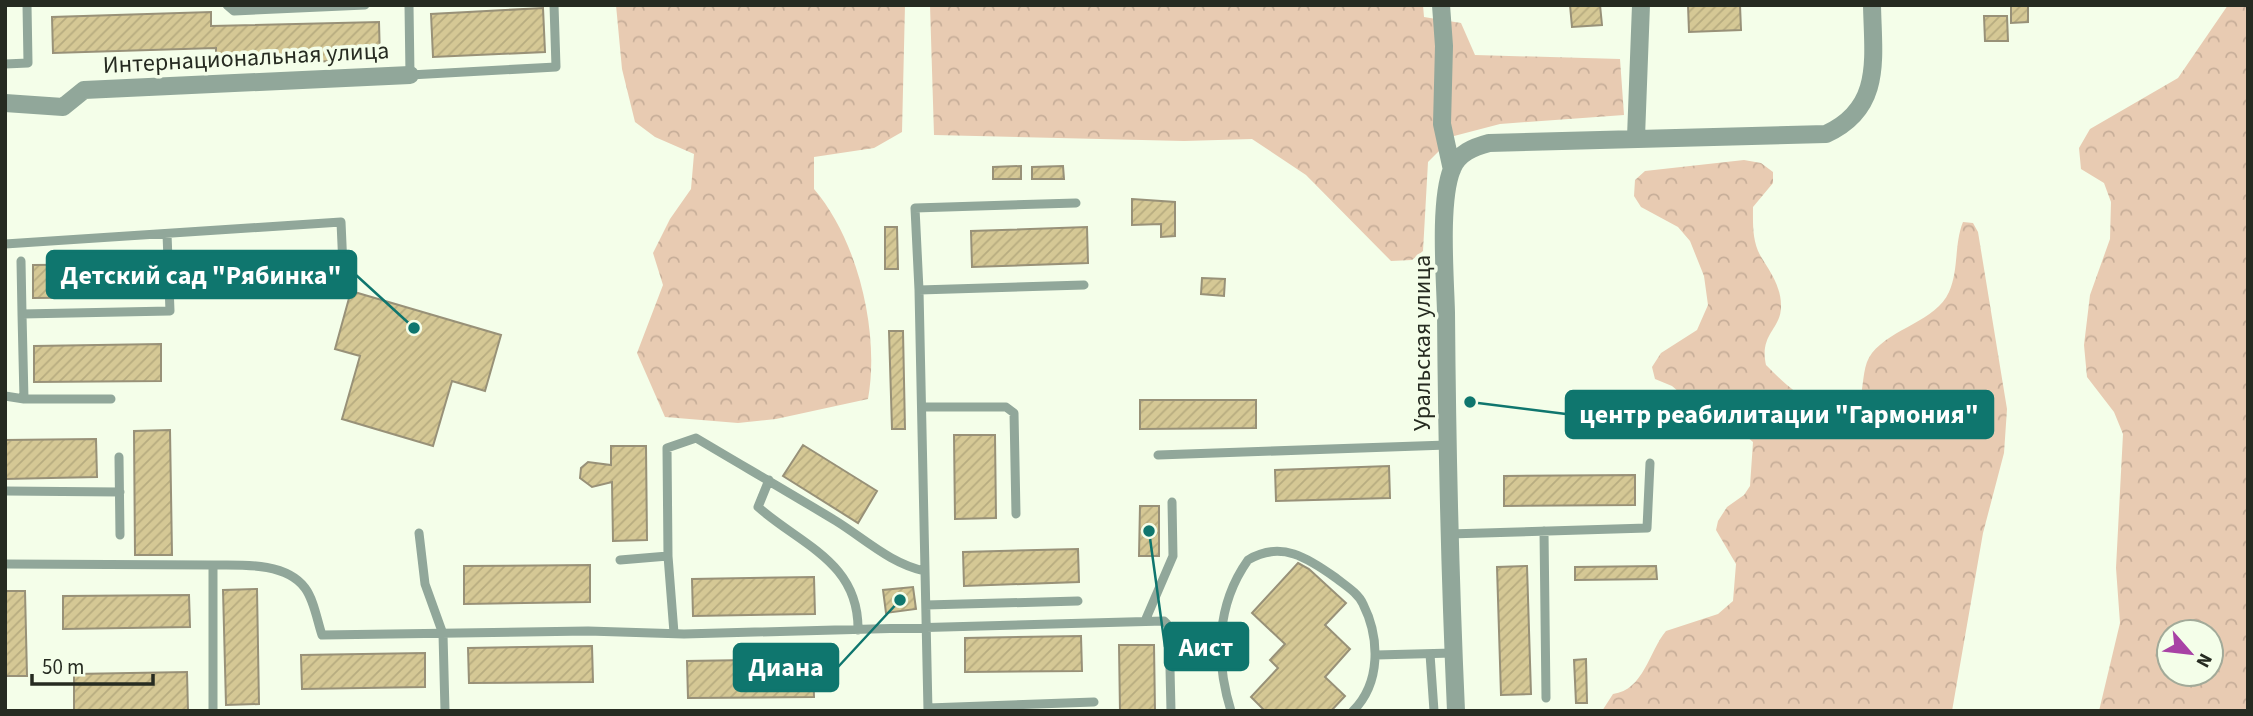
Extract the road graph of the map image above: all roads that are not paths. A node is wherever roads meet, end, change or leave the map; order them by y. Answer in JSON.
{"nodes":[{"id":1,"x":27,"y":5,"type":"edge"},
{"id":2,"x":227,"y":5,"type":"edge"},
{"id":3,"x":365,"y":5,"type":"edge"},
{"id":4,"x":409,"y":5,"type":"edge"},
{"id":5,"x":554,"y":5,"type":"edge"},
{"id":6,"x":1441,"y":5,"type":"edge"},
{"id":7,"x":1641,"y":5,"type":"edge"},
{"id":8,"x":1872,"y":5,"type":"edge"},
{"id":9,"x":294,"y":7,"type":"edge"},
{"id":10,"x":5,"y":64,"type":"edge"},
{"id":11,"x":411,"y":75,"type":"junction"},
{"id":12,"x":5,"y":103,"type":"edge"},
{"id":13,"x":1636,"y":137,"type":"junction"},
{"id":14,"x":1452,"y":170,"type":"junction"},
{"id":15,"x":1076,"y":203,"type":"dead end"},
{"id":16,"x":167,"y":234,"type":"junction"},
{"id":17,"x":5,"y":244,"type":"edge"},
{"id":18,"x":21,"y":261,"type":"dead end"},
{"id":19,"x":343,"y":267,"type":"dead end"},
{"id":20,"x":1084,"y":285,"type":"dead end"},
{"id":21,"x":919,"y":290,"type":"junction"},
{"id":22,"x":22,"y":314,"type":"junction"},
{"id":23,"x":5,"y":396,"type":"edge"},
{"id":24,"x":24,"y":399,"type":"junction"},
{"id":25,"x":111,"y":399,"type":"dead end"},
{"id":26,"x":923,"y":407,"type":"junction"},
{"id":27,"x":1447,"y":445,"type":"junction"},
{"id":28,"x":1158,"y":455,"type":"dead end"},
{"id":29,"x":119,"y":457,"type":"dead end"},
{"id":30,"x":1650,"y":463,"type":"dead end"},
{"id":31,"x":769,"y":481,"type":"junction"},
{"id":32,"x":5,"y":491,"type":"edge"},
{"id":33,"x":120,"y":492,"type":"junction"},
{"id":34,"x":1172,"y":502,"type":"dead end"},
{"id":35,"x":1016,"y":514,"type":"dead end"},
{"id":36,"x":1544,"y":531,"type":"junction"},
{"id":37,"x":419,"y":533,"type":"dead end"},
{"id":38,"x":1449,"y":534,"type":"junction"},
{"id":39,"x":120,"y":535,"type":"dead end"},
{"id":40,"x":668,"y":556,"type":"junction"},
{"id":41,"x":620,"y":561,"type":"dead end"},
{"id":42,"x":5,"y":564,"type":"edge"},
{"id":43,"x":213,"y":565,"type":"junction"},
{"id":44,"x":925,"y":571,"type":"junction"},
{"id":45,"x":1078,"y":601,"type":"dead end"},
{"id":46,"x":926,"y":605,"type":"junction"},
{"id":47,"x":1145,"y":621,"type":"junction"},
{"id":48,"x":926,"y":628,"type":"junction"},
{"id":49,"x":858,"y":629,"type":"junction"},
{"id":50,"x":443,"y":634,"type":"junction"},
{"id":51,"x":674,"y":634,"type":"junction"},
{"id":52,"x":1454,"y":653,"type":"junction"},
{"id":53,"x":1430,"y":654,"type":"junction"},
{"id":54,"x":1376,"y":655,"type":"junction"},
{"id":55,"x":1546,"y":698,"type":"dead end"},
{"id":56,"x":1094,"y":702,"type":"dead end"},
{"id":57,"x":928,"y":709,"type":"edge"},
{"id":58,"x":213,"y":711,"type":"edge"},
{"id":59,"x":445,"y":711,"type":"edge"},
{"id":60,"x":1171,"y":711,"type":"edge"},
{"id":61,"x":1231,"y":711,"type":"edge"},
{"id":62,"x":1353,"y":711,"type":"edge"},
{"id":63,"x":1434,"y":711,"type":"edge"},
{"id":64,"x":1456,"y":711,"type":"edge"}],
"edges":[{"from":1,"to":10,"type":"lane"},
{"from":2,"to":9,"type":"lane"},
{"from":3,"to":9,"type":"lane"},
{"from":4,"to":11,"type":"lane"},
{"from":5,"to":11,"type":"lane"},
{"from":6,"to":14,"type":"street"},
{"from":7,"to":13,"type":"street"},
{"from":8,"to":13,"type":"street"},
{"from":11,"to":12,"type":"street","name":"Интернациональная улица"},
{"from":13,"to":14,"type":"street"},
{"from":14,"to":27,"type":"street","name":"Уральская улица"},
{"from":15,"to":21,"type":"lane"},
{"from":16,"to":17,"type":"lane"},
{"from":16,"to":19,"type":"lane"},
{"from":16,"to":22,"type":"lane"},
{"from":18,"to":22,"type":"lane"},
{"from":20,"to":21,"type":"lane"},
{"from":21,"to":26,"type":"lane"},
{"from":22,"to":24,"type":"lane"},
{"from":23,"to":24,"type":"lane"},
{"from":24,"to":25,"type":"lane"},
{"from":26,"to":35,"type":"lane"},
{"from":26,"to":44,"type":"lane"},
{"from":27,"to":28,"type":"lane"},
{"from":27,"to":38,"type":"street","name":"Уральская улица"},
{"from":29,"to":33,"type":"lane"},
{"from":30,"to":36,"type":"lane"},
{"from":31,"to":40,"type":"lane"},
{"from":31,"to":44,"type":"lane"},
{"from":31,"to":49,"type":"lane"},
{"from":32,"to":33,"type":"lane"},
{"from":33,"to":39,"type":"lane"},
{"from":34,"to":47,"type":"lane"},
{"from":36,"to":38,"type":"lane"},
{"from":36,"to":55,"type":"lane"},
{"from":37,"to":50,"type":"lane"},
{"from":38,"to":52,"type":"street","name":"Уральская улица"},
{"from":40,"to":41,"type":"lane"},
{"from":40,"to":51,"type":"lane"},
{"from":42,"to":43,"type":"lane"},
{"from":43,"to":50,"type":"lane"},
{"from":43,"to":58,"type":"lane"},
{"from":44,"to":46,"type":"lane"},
{"from":45,"to":46,"type":"lane"},
{"from":46,"to":48,"type":"lane"},
{"from":47,"to":48,"type":"lane"},
{"from":47,"to":60,"type":"lane"},
{"from":48,"to":49,"type":"lane"},
{"from":48,"to":57,"type":"lane"},
{"from":49,"to":51,"type":"lane"},
{"from":50,"to":51,"type":"lane"},
{"from":50,"to":59,"type":"lane"},
{"from":52,"to":53,"type":"lane"},
{"from":52,"to":64,"type":"street","name":"Уральская улица"},
{"from":53,"to":54,"type":"lane"},
{"from":53,"to":63,"type":"lane"},
{"from":54,"to":61,"type":"lane"},
{"from":54,"to":62,"type":"lane"},
{"from":56,"to":57,"type":"lane"}]}
